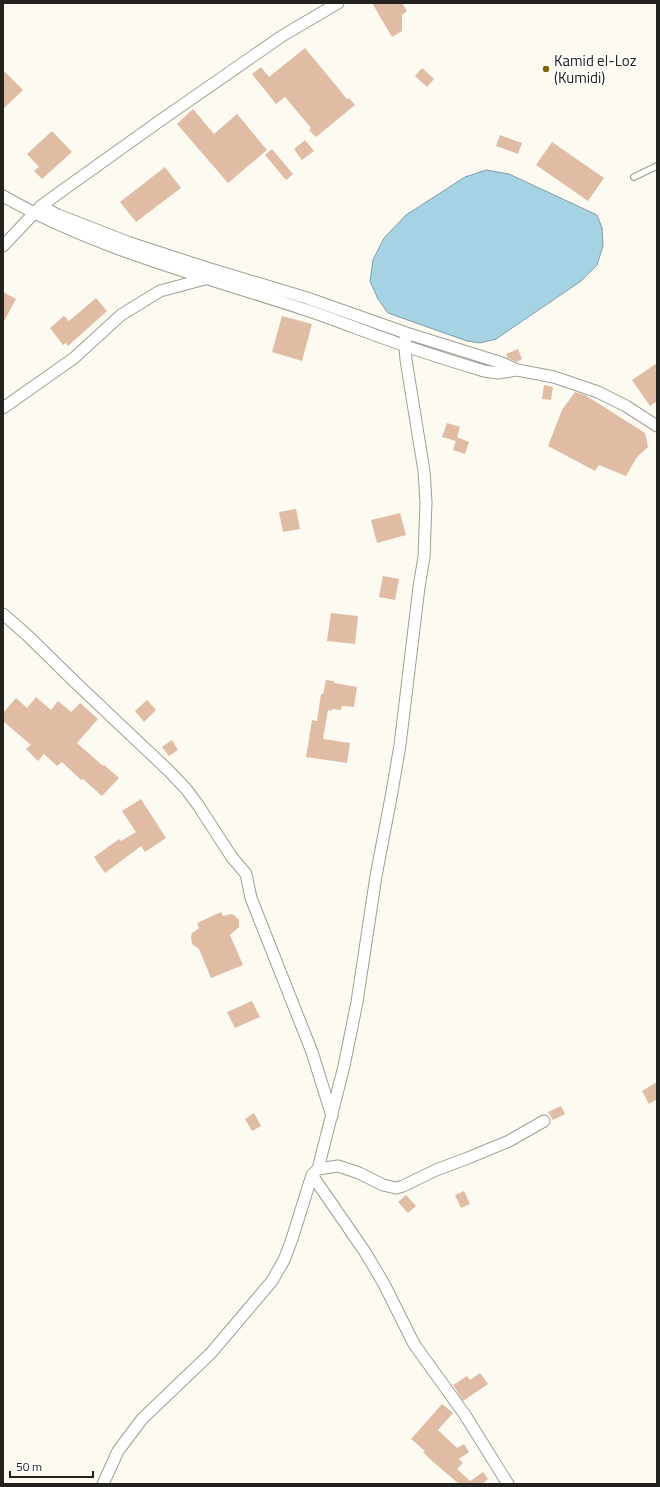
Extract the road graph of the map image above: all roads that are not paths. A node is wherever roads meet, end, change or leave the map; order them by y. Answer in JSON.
{"nodes":[{"id":1,"x":338,"y":3,"type":"edge"},
{"id":2,"x":657,"y":166,"type":"edge"},
{"id":3,"x":634,"y":177,"type":"dead end"},
{"id":4,"x":3,"y":196,"type":"edge"},
{"id":5,"x":38,"y":210,"type":"junction"},
{"id":6,"x":3,"y":246,"type":"edge"},
{"id":7,"x":205,"y":279,"type":"junction"},
{"id":8,"x":307,"y":298,"type":"junction"},
{"id":9,"x":303,"y":309,"type":"junction"},
{"id":10,"x":406,"y":333,"type":"junction"},
{"id":11,"x":405,"y":346,"type":"junction"},
{"id":12,"x":517,"y":370,"type":"junction"},
{"id":13,"x":3,"y":408,"type":"edge"},
{"id":14,"x":657,"y":426,"type":"edge"},
{"id":15,"x":3,"y":614,"type":"edge"},
{"id":16,"x":332,"y":1116,"type":"junction"},
{"id":17,"x":544,"y":1121,"type":"dead end"},
{"id":18,"x":315,"y":1172,"type":"junction"},
{"id":19,"x":103,"y":1484,"type":"edge"},
{"id":20,"x":508,"y":1484,"type":"edge"}],
"edges":[{"from":1,"to":5,"type":"street"},
{"from":2,"to":3,"type":"lane"},
{"from":4,"to":5,"type":"street"},
{"from":5,"to":6,"type":"street"},
{"from":5,"to":7,"type":"street"},
{"from":5,"to":8,"type":"street"},
{"from":7,"to":9,"type":"street"},
{"from":7,"to":13,"type":"street"},
{"from":8,"to":9,"type":"street"},
{"from":8,"to":10,"type":"street"},
{"from":9,"to":11,"type":"street"},
{"from":10,"to":11,"type":"street"},
{"from":10,"to":12,"type":"street"},
{"from":11,"to":12,"type":"street"},
{"from":11,"to":16,"type":"street"},
{"from":12,"to":14,"type":"street"},
{"from":15,"to":16,"type":"street"},
{"from":16,"to":18,"type":"street"},
{"from":17,"to":18,"type":"street"},
{"from":18,"to":19,"type":"street"},
{"from":18,"to":20,"type":"street"}]}
